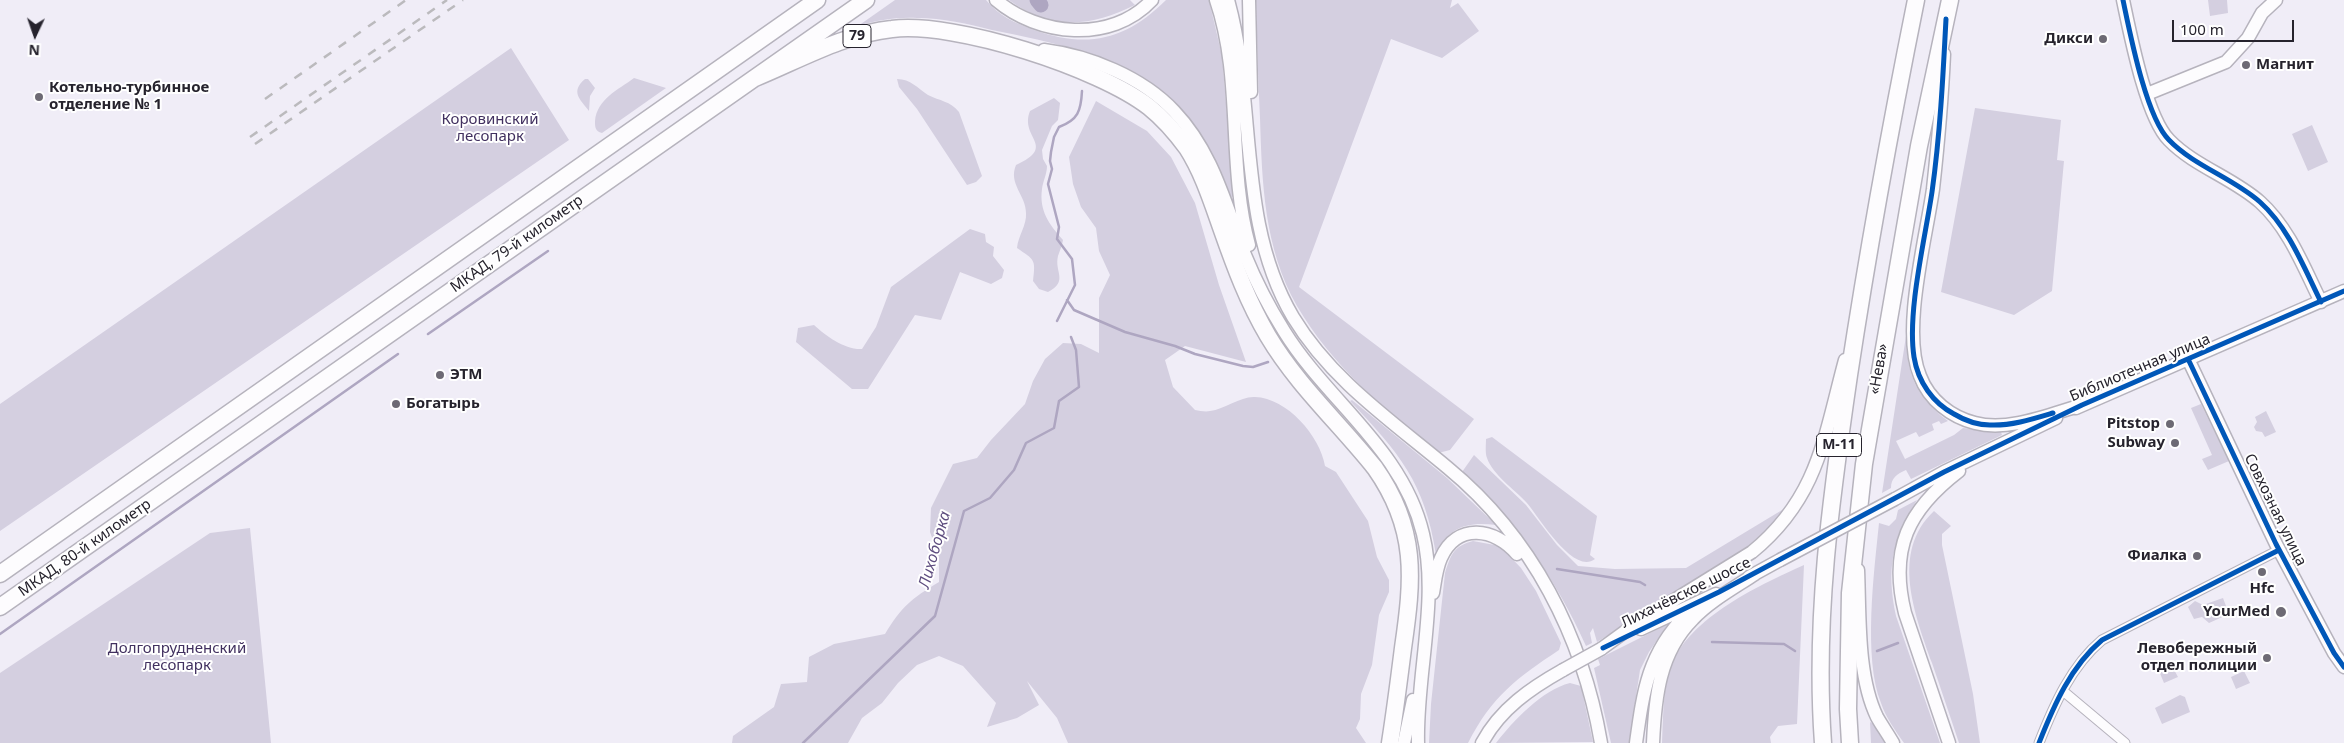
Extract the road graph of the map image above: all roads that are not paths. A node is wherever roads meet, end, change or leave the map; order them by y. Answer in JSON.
{"nodes":[{"id":1,"x":866,"y":0,"type":"edge"},
{"id":2,"x":996,"y":0,"type":"edge"},
{"id":3,"x":1152,"y":0,"type":"edge"},
{"id":4,"x":1216,"y":0,"type":"edge"},
{"id":5,"x":1228,"y":0,"type":"edge"},
{"id":6,"x":1249,"y":0,"type":"edge"},
{"id":7,"x":1916,"y":0,"type":"edge"},
{"id":8,"x":1950,"y":0,"type":"edge"},
{"id":9,"x":2123,"y":0,"type":"edge"},
{"id":10,"x":2276,"y":0,"type":"edge"},
{"id":11,"x":816,"y":1,"type":"edge"},
{"id":12,"x":1946,"y":19,"type":"junction"},
{"id":13,"x":1002,"y":44,"type":"junction"},
{"id":14,"x":756,"y":78,"type":"junction"},
{"id":15,"x":2147,"y":94,"type":"junction"},
{"id":16,"x":1250,"y":142,"type":"junction"},
{"id":17,"x":2344,"y":291,"type":"edge"},
{"id":18,"x":1265,"y":297,"type":"junction"},
{"id":19,"x":1860,"y":301,"type":"junction"},
{"id":20,"x":2321,"y":302,"type":"junction"},
{"id":21,"x":2189,"y":360,"type":"junction"},
{"id":22,"x":2082,"y":405,"type":"junction"},
{"id":23,"x":1984,"y":453,"type":"junction"},
{"id":24,"x":155,"y":466,"type":"joint"},
{"id":25,"x":170,"y":488,"type":"joint"},
{"id":26,"x":1895,"y":499,"type":"joint"},
{"id":27,"x":1856,"y":525,"type":"junction"},
{"id":28,"x":2279,"y":550,"type":"junction"},
{"id":29,"x":0,"y":574,"type":"edge"},
{"id":30,"x":1755,"y":574,"type":"junction"},
{"id":31,"x":1719,"y":592,"type":"junction"},
{"id":32,"x":1553,"y":599,"type":"junction"},
{"id":33,"x":0,"y":607,"type":"edge"},
{"id":34,"x":1427,"y":626,"type":"junction"},
{"id":35,"x":1602,"y":648,"type":"junction"},
{"id":36,"x":1422,"y":656,"type":"junction"},
{"id":37,"x":2344,"y":667,"type":"edge"},
{"id":38,"x":2063,"y":692,"type":"junction"},
{"id":39,"x":1948,"y":740,"type":"edge"},
{"id":40,"x":1390,"y":743,"type":"edge"},
{"id":41,"x":1404,"y":743,"type":"edge"},
{"id":42,"x":1418,"y":743,"type":"edge"},
{"id":43,"x":1482,"y":743,"type":"edge"},
{"id":44,"x":1601,"y":743,"type":"edge"},
{"id":45,"x":1636,"y":743,"type":"edge"},
{"id":46,"x":1653,"y":743,"type":"edge"},
{"id":47,"x":1822,"y":743,"type":"edge"},
{"id":48,"x":1850,"y":743,"type":"edge"},
{"id":49,"x":1894,"y":743,"type":"edge"},
{"id":50,"x":2039,"y":743,"type":"edge"},
{"id":51,"x":2125,"y":743,"type":"edge"}],
"edges":[{"from":1,"to":14,"type":"highway","name":"МКАД, 79-й километр"},
{"from":2,"to":3,"type":"main road"},
{"from":4,"to":18,"type":"main road"},
{"from":5,"to":16,"type":"main road"},
{"from":6,"to":16,"type":"main road"},
{"from":7,"to":19,"type":"highway","name":"«Нева»","number":"М-11"},
{"from":8,"to":12,"type":"highway","name":"«Нева»","number":"М-11"},
{"from":9,"to":15,"type":"main road"},
{"from":10,"to":15,"type":"main road"},
{"from":11,"to":24,"type":"highway","name":"МКАД, 79-й километр"},
{"from":12,"to":22,"type":"main road"},
{"from":12,"to":27,"type":"highway","name":"«Нева»","number":"М-11"},
{"from":13,"to":14,"type":"highway","number":"79"},
{"from":13,"to":18,"type":"main road"},
{"from":13,"to":40,"type":"highway"},
{"from":14,"to":25,"type":"highway","name":"МКАД, 79-й километр"},
{"from":15,"to":20,"type":"main road"},
{"from":16,"to":32,"type":"main road"},
{"from":17,"to":20,"type":"main road","name":"Библиотечная улица"},
{"from":18,"to":34,"type":"main road"},
{"from":19,"to":35,"type":"main road"},
{"from":19,"to":47,"type":"highway","name":"«Нева»","number":"М-11"},
{"from":20,"to":21,"type":"main road","name":"Библиотечная улица"},
{"from":21,"to":22,"type":"main road","name":"Библиотечная улица"},
{"from":21,"to":28,"type":"main road","name":"Совхозная улица"},
{"from":22,"to":23,"type":"main road","name":"Библиотечная улица"},
{"from":23,"to":26,"type":"main road","name":"Библиотечная улица"},
{"from":23,"to":39,"type":"main road"},
{"from":24,"to":29,"type":"highway","name":"МКАД, 80-й километр"},
{"from":25,"to":33,"type":"highway","name":"МКАД, 80-й километр"},
{"from":26,"to":30,"type":"main road","name":"Лихачёвское шоссе","bridge":true},
{"from":27,"to":48,"type":"highway","name":"«Нева»","number":"М-11"},
{"from":27,"to":49,"type":"main road"},
{"from":28,"to":37,"type":"main road","name":"Совхозная улица"},
{"from":28,"to":38,"type":"street"},
{"from":30,"to":31,"type":"main road","name":"Лихачёвское шоссе"},
{"from":30,"to":46,"type":"main road"},
{"from":31,"to":35,"type":"main road","name":"Лихачёвское шоссе"},
{"from":31,"to":45,"type":"main road"},
{"from":32,"to":34,"type":"main road"},
{"from":32,"to":44,"type":"main road"},
{"from":34,"to":36,"type":"main road"},
{"from":35,"to":43,"type":"main road","bridge":true},
{"from":36,"to":41,"type":"main road"},
{"from":36,"to":42,"type":"main road"},
{"from":38,"to":50,"type":"street"},
{"from":38,"to":51,"type":"street"}]}
